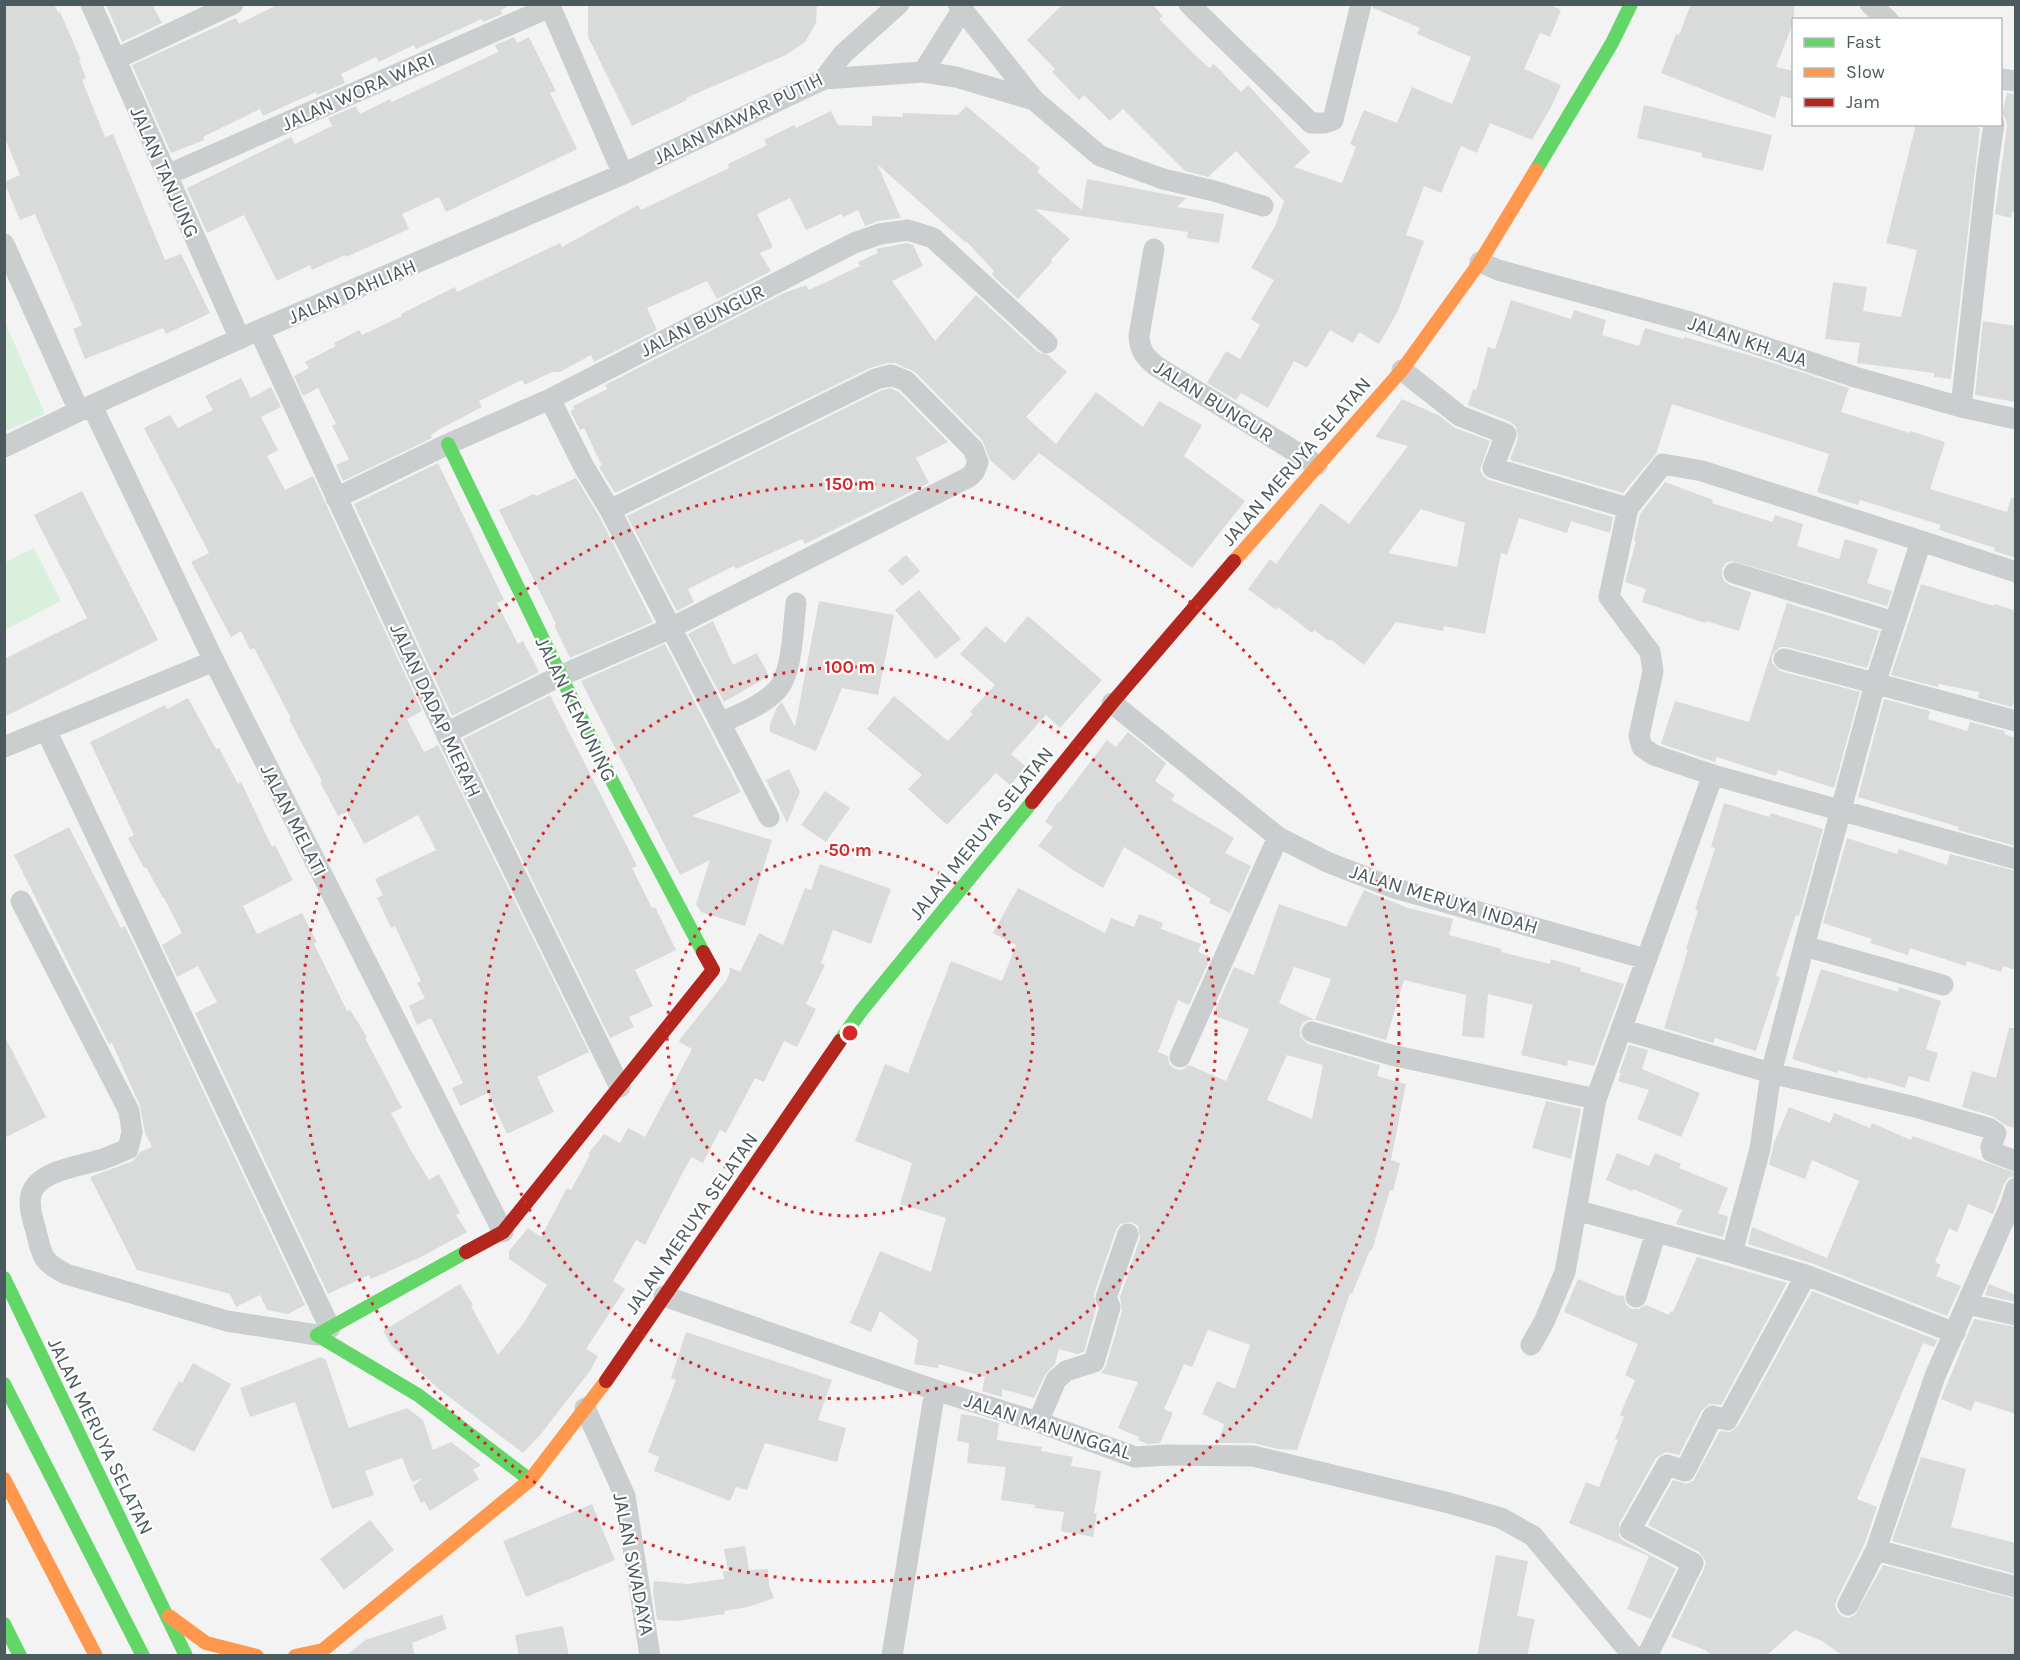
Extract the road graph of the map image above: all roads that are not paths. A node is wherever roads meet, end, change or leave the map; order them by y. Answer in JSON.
{"nodes":[{"id":1,"x":91,"y":4,"type":"edge"},
{"id":2,"x":233,"y":4,"type":"edge"},
{"id":3,"x":899,"y":4,"type":"edge"},
{"id":4,"x":1188,"y":4,"type":"edge"},
{"id":5,"x":1361,"y":4,"type":"edge"},
{"id":6,"x":1631,"y":4,"type":"edge"},
{"id":7,"x":1870,"y":4,"type":"edge"},
{"id":8,"x":550,"y":6,"type":"edge"},
{"id":9,"x":960,"y":7,"type":"edge"},
{"id":10,"x":1886,"y":18,"type":"edge"},
{"id":11,"x":116,"y":59,"type":"junction"},
{"id":12,"x":923,"y":72,"type":"junction"},
{"id":13,"x":824,"y":79,"type":"junction"},
{"id":14,"x":1034,"y":100,"type":"junction"},
{"id":15,"x":1994,"y":126,"type":"edge"},
{"id":16,"x":623,"y":174,"type":"junction"},
{"id":17,"x":167,"y":175,"type":"junction"},
{"id":18,"x":1263,"y":206,"type":"dead end"},
{"id":19,"x":4,"y":244,"type":"edge"},
{"id":20,"x":1154,"y":249,"type":"dead end"},
{"id":21,"x":1480,"y":262,"type":"junction"},
{"id":22,"x":259,"y":330,"type":"junction"},
{"id":23,"x":240,"y":339,"type":"junction"},
{"id":24,"x":1047,"y":343,"type":"dead end"},
{"id":25,"x":1402,"y":370,"type":"junction"},
{"id":26,"x":550,"y":399,"type":"junction"},
{"id":27,"x":1961,"y":406,"type":"junction"},
{"id":28,"x":86,"y":409,"type":"junction"},
{"id":29,"x":2016,"y":419,"type":"edge"},
{"id":30,"x":448,"y":444,"type":"junction"},
{"id":31,"x":4,"y":447,"type":"edge"},
{"id":32,"x":1317,"y":465,"type":"junction"},
{"id":33,"x":336,"y":498,"type":"junction"},
{"id":34,"x":1628,"y":508,"type":"junction"},
{"id":35,"x":610,"y":510,"type":"junction"},
{"id":36,"x":1921,"y":541,"type":"junction"},
{"id":37,"x":2016,"y":572,"type":"edge"},
{"id":38,"x":1734,"y":573,"type":"dead end"},
{"id":39,"x":796,"y":603,"type":"dead end"},
{"id":40,"x":1894,"y":622,"type":"junction"},
{"id":41,"x":671,"y":628,"type":"junction"},
{"id":42,"x":1784,"y":659,"type":"dead end"},
{"id":43,"x":214,"y":661,"type":"junction"},
{"id":44,"x":560,"y":676,"type":"junction"},
{"id":45,"x":1875,"y":684,"type":"junction"},
{"id":46,"x":1112,"y":703,"type":"junction"},
{"id":47,"x":2016,"y":722,"type":"edge"},
{"id":48,"x":720,"y":723,"type":"junction"},
{"id":49,"x":46,"y":730,"type":"junction"},
{"id":50,"x":446,"y":733,"type":"junction"},
{"id":51,"x":4,"y":747,"type":"edge"},
{"id":52,"x":1713,"y":775,"type":"junction"},
{"id":53,"x":1841,"y":810,"type":"junction"},
{"id":54,"x":769,"y":817,"type":"dead end"},
{"id":55,"x":1278,"y":837,"type":"junction"},
{"id":56,"x":2016,"y":859,"type":"edge"},
{"id":57,"x":21,"y":901,"type":"dead end"},
{"id":58,"x":1804,"y":946,"type":"junction"},
{"id":59,"x":1646,"y":959,"type":"junction"},
{"id":60,"x":1943,"y":985,"type":"dead end"},
{"id":61,"x":1621,"y":1029,"type":"junction"},
{"id":62,"x":1312,"y":1032,"type":"dead end"},
{"id":63,"x":1180,"y":1057,"type":"dead end"},
{"id":64,"x":1771,"y":1073,"type":"junction"},
{"id":65,"x":620,"y":1087,"type":"junction"},
{"id":66,"x":1596,"y":1099,"type":"junction"},
{"id":67,"x":2016,"y":1161,"type":"edge"},
{"id":68,"x":2014,"y":1199,"type":"edge"},
{"id":69,"x":1576,"y":1210,"type":"junction"},
{"id":70,"x":503,"y":1232,"type":"junction"},
{"id":71,"x":1656,"y":1232,"type":"junction"},
{"id":72,"x":1128,"y":1234,"type":"dead end"},
{"id":73,"x":1732,"y":1253,"type":"junction"},
{"id":74,"x":1806,"y":1275,"type":"junction"},
{"id":75,"x":4,"y":1278,"type":"edge"},
{"id":76,"x":664,"y":1296,"type":"junction"},
{"id":77,"x":1636,"y":1297,"type":"dead end"},
{"id":78,"x":1968,"y":1304,"type":"junction"},
{"id":79,"x":2016,"y":1315,"type":"edge"},
{"id":80,"x":323,"y":1331,"type":"junction"},
{"id":81,"x":1955,"y":1333,"type":"junction"},
{"id":82,"x":1531,"y":1345,"type":"dead end"},
{"id":83,"x":4,"y":1384,"type":"edge"},
{"id":84,"x":935,"y":1390,"type":"junction"},
{"id":85,"x":585,"y":1408,"type":"junction"},
{"id":86,"x":1038,"y":1422,"type":"junction"},
{"id":87,"x":4,"y":1479,"type":"edge"},
{"id":88,"x":530,"y":1480,"type":"junction"},
{"id":89,"x":1875,"y":1550,"type":"junction"},
{"id":90,"x":2016,"y":1587,"type":"edge"},
{"id":91,"x":1848,"y":1605,"type":"dead end"},
{"id":92,"x":163,"y":1611,"type":"junction"},
{"id":93,"x":4,"y":1624,"type":"edge"},
{"id":94,"x":323,"y":1653,"type":"edge"},
{"id":95,"x":20,"y":1656,"type":"edge"},
{"id":96,"x":96,"y":1656,"type":"edge"},
{"id":97,"x":143,"y":1656,"type":"edge"},
{"id":98,"x":186,"y":1656,"type":"edge"},
{"id":99,"x":257,"y":1656,"type":"edge"},
{"id":100,"x":295,"y":1656,"type":"edge"},
{"id":101,"x":651,"y":1656,"type":"edge"},
{"id":102,"x":892,"y":1656,"type":"edge"},
{"id":103,"x":1633,"y":1656,"type":"edge"},
{"id":104,"x":1647,"y":1656,"type":"edge"}],
"edges":[{"from":1,"to":11,"type":"street","name":"JALAN TANJUNG"},
{"from":2,"to":11,"type":"street"},
{"from":3,"to":13,"type":"street","name":"JALAN MAWAR PUTIH"},
{"from":4,"to":5,"type":"street"},
{"from":6,"to":21,"type":"main road","name":"JALAN MERUYA SELATAN"},
{"from":7,"to":10,"type":"street"},
{"from":8,"to":16,"type":"street"},
{"from":8,"to":17,"type":"street","name":"JALAN WORA WARI"},
{"from":9,"to":12,"type":"street"},
{"from":9,"to":14,"type":"street"},
{"from":11,"to":17,"type":"street","name":"JALAN TANJUNG"},
{"from":12,"to":13,"type":"street"},
{"from":12,"to":14,"type":"street"},
{"from":13,"to":16,"type":"street","name":"JALAN MAWAR PUTIH"},
{"from":14,"to":18,"type":"street"},
{"from":15,"to":27,"type":"street"},
{"from":16,"to":22,"type":"street","name":"JALAN DAHLIAH"},
{"from":17,"to":23,"type":"street","name":"JALAN TANJUNG"},
{"from":19,"to":28,"type":"street"},
{"from":20,"to":32,"type":"street","name":"JALAN BUNGUR"},
{"from":21,"to":25,"type":"main road","name":"JALAN MERUYA SELATAN"},
{"from":21,"to":27,"type":"street","name":"JALAN KH. AJA"},
{"from":22,"to":23,"type":"street","name":"JALAN DAHLIAH"},
{"from":22,"to":33,"type":"street","name":"JALAN DADAP MERAH"},
{"from":23,"to":28,"type":"street","name":"JALAN DAHLIAH"},
{"from":24,"to":26,"type":"street","name":"JALAN BUNGUR"},
{"from":25,"to":32,"type":"main road","name":"JALAN MERUYA SELATAN"},
{"from":25,"to":34,"type":"street"},
{"from":26,"to":30,"type":"street","name":"JALAN BUNGUR"},
{"from":26,"to":35,"type":"street"},
{"from":27,"to":29,"type":"street","name":"JALAN KH. AJA"},
{"from":28,"to":31,"type":"street","name":"JALAN DAHLIAH"},
{"from":28,"to":43,"type":"street","name":"JALAN MELATI"},
{"from":30,"to":33,"type":"street","name":"JALAN BUNGUR"},
{"from":30,"to":44,"type":"main road","name":"JALAN KEMUNING"},
{"from":32,"to":46,"type":"main road","name":"JALAN MERUYA SELATAN"},
{"from":33,"to":50,"type":"street","name":"JALAN DADAP MERAH"},
{"from":34,"to":36,"type":"street"},
{"from":34,"to":52,"type":"street"},
{"from":35,"to":41,"type":"street"},
{"from":35,"to":41,"type":"street"},
{"from":36,"to":37,"type":"street"},
{"from":36,"to":40,"type":"street"},
{"from":38,"to":40,"type":"street"},
{"from":39,"to":48,"type":"street"},
{"from":40,"to":45,"type":"street"},
{"from":41,"to":44,"type":"street"},
{"from":41,"to":48,"type":"street"},
{"from":42,"to":45,"type":"street"},
{"from":43,"to":49,"type":"street"},
{"from":43,"to":70,"type":"street","name":"JALAN MELATI"},
{"from":44,"to":50,"type":"street"},
{"from":44,"to":65,"type":"main road","name":"JALAN KEMUNING"},
{"from":45,"to":47,"type":"street"},
{"from":45,"to":53,"type":"street"},
{"from":46,"to":55,"type":"street","name":"JALAN MERUYA INDAH"},
{"from":46,"to":76,"type":"main road","name":"JALAN MERUYA SELATAN"},
{"from":48,"to":54,"type":"street"},
{"from":49,"to":51,"type":"street"},
{"from":49,"to":80,"type":"street"},
{"from":50,"to":65,"type":"street","name":"JALAN DADAP MERAH"},
{"from":52,"to":53,"type":"street"},
{"from":52,"to":59,"type":"street"},
{"from":53,"to":56,"type":"street"},
{"from":53,"to":58,"type":"street"},
{"from":55,"to":59,"type":"street","name":"JALAN MERUYA INDAH"},
{"from":55,"to":63,"type":"street"},
{"from":57,"to":80,"type":"street"},
{"from":58,"to":60,"type":"street"},
{"from":58,"to":64,"type":"street"},
{"from":59,"to":61,"type":"street"},
{"from":61,"to":64,"type":"street"},
{"from":61,"to":66,"type":"street"},
{"from":62,"to":66,"type":"street"},
{"from":64,"to":67,"type":"street"},
{"from":64,"to":73,"type":"street"},
{"from":65,"to":70,"type":"main road"},
{"from":66,"to":69,"type":"street"},
{"from":68,"to":78,"type":"street"},
{"from":69,"to":71,"type":"street"},
{"from":69,"to":82,"type":"street"},
{"from":70,"to":80,"type":"main road"},
{"from":71,"to":73,"type":"street"},
{"from":71,"to":77,"type":"street"},
{"from":72,"to":86,"type":"street"},
{"from":73,"to":74,"type":"street"},
{"from":74,"to":81,"type":"street"},
{"from":74,"to":104,"type":"street"},
{"from":75,"to":92,"type":"main road","name":"JALAN MERUYA SELATAN"},
{"from":76,"to":84,"type":"street","name":"JALAN MANUNGGAL"},
{"from":76,"to":85,"type":"main road","name":"JALAN MERUYA SELATAN"},
{"from":78,"to":79,"type":"street"},
{"from":78,"to":81,"type":"street"},
{"from":80,"to":88,"type":"main road"},
{"from":81,"to":89,"type":"street"},
{"from":83,"to":97,"type":"main road"},
{"from":84,"to":86,"type":"street","name":"JALAN MANUNGGAL"},
{"from":84,"to":102,"type":"street"},
{"from":85,"to":88,"type":"main road","name":"JALAN MERUYA SELATAN"},
{"from":85,"to":101,"type":"street","name":"JALAN SWADAYA"},
{"from":86,"to":103,"type":"street","name":"JALAN MANUNGGAL"},
{"from":87,"to":96,"type":"main road"},
{"from":88,"to":94,"type":"main road","name":"JALAN MERUYA SELATAN"},
{"from":89,"to":90,"type":"street"},
{"from":89,"to":91,"type":"street"},
{"from":92,"to":98,"type":"main road","name":"JALAN MERUYA SELATAN"},
{"from":92,"to":99,"type":"main road","name":"JALAN MERUYA SELATAN"},
{"from":93,"to":95,"type":"main road"},
{"from":94,"to":100,"type":"main road","name":"JALAN MERUYA SELATAN"}]}
